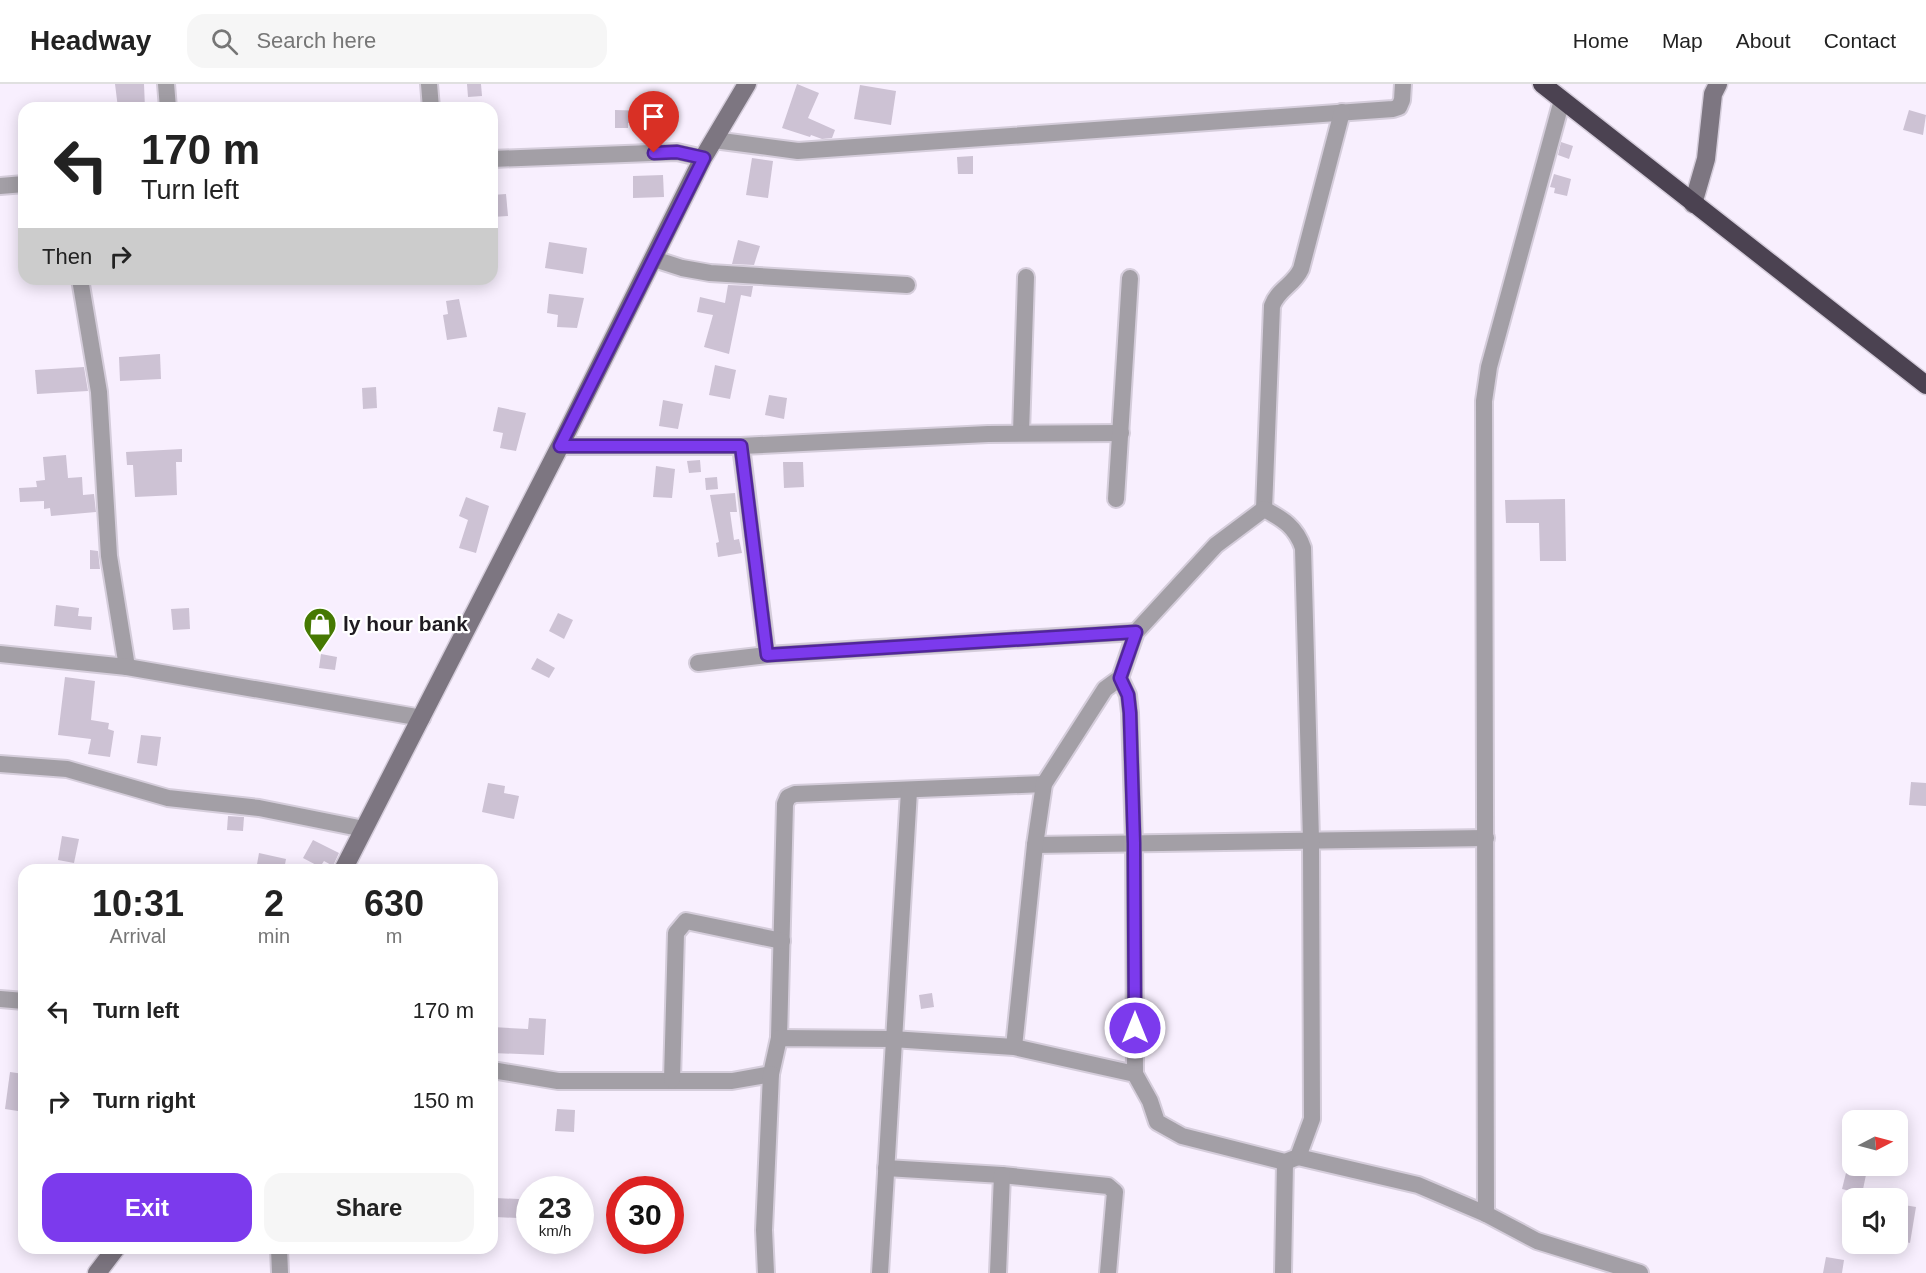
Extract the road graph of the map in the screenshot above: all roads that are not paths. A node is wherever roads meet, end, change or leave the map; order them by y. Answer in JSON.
{"nodes":[{"id":1,"x":166,"y":84,"type":"edge"},
{"id":2,"x":429,"y":84,"type":"edge"},
{"id":3,"x":747,"y":84,"type":"edge"},
{"id":4,"x":1403,"y":84,"type":"edge"},
{"id":5,"x":1542,"y":84,"type":"edge"},
{"id":6,"x":1718,"y":84,"type":"edge"},
{"id":7,"x":1562,"y":100,"type":"junction"},
{"id":8,"x":168,"y":102,"type":"edge"},
{"id":9,"x":430,"y":102,"type":"edge"},
{"id":10,"x":1342,"y":112,"type":"junction"},
{"id":11,"x":714,"y":140,"type":"junction"},
{"id":12,"x":704,"y":158,"type":"junction"},
{"id":13,"x":498,"y":159,"type":"edge"},
{"id":14,"x":18,"y":184,"type":"edge"},
{"id":15,"x":0,"y":186,"type":"edge"},
{"id":16,"x":1693,"y":204,"type":"junction"},
{"id":17,"x":668,"y":264,"type":"junction"},
{"id":18,"x":1026,"y":277,"type":"dead end"},
{"id":19,"x":1130,"y":278,"type":"dead end"},
{"id":20,"x":81,"y":285,"type":"edge"},
{"id":21,"x":907,"y":285,"type":"dead end"},
{"id":22,"x":1926,"y":385,"type":"edge"},
{"id":23,"x":1021,"y":433,"type":"junction"},
{"id":24,"x":1121,"y":433,"type":"junction"},
{"id":25,"x":560,"y":446,"type":"junction"},
{"id":26,"x":741,"y":446,"type":"junction"},
{"id":27,"x":1116,"y":499,"type":"dead end"},
{"id":28,"x":1264,"y":509,"type":"junction"},
{"id":29,"x":1136,"y":632,"type":"junction"},
{"id":30,"x":0,"y":654,"type":"edge"},
{"id":31,"x":767,"y":655,"type":"junction"},
{"id":32,"x":698,"y":663,"type":"dead end"},
{"id":33,"x":127,"y":667,"type":"junction"},
{"id":34,"x":1120,"y":678,"type":"junction"},
{"id":35,"x":422,"y":718,"type":"junction"},
{"id":36,"x":0,"y":764,"type":"edge"},
{"id":37,"x":1044,"y":783,"type":"junction"},
{"id":38,"x":909,"y":791,"type":"junction"},
{"id":39,"x":364,"y":829,"type":"junction"},
{"id":40,"x":1486,"y":838,"type":"junction"},
{"id":41,"x":1311,"y":840,"type":"junction"},
{"id":42,"x":1134,"y":843,"type":"junction"},
{"id":43,"x":1035,"y":845,"type":"junction"},
{"id":44,"x":346,"y":864,"type":"edge"},
{"id":45,"x":782,"y":940,"type":"junction"},
{"id":46,"x":0,"y":999,"type":"edge"},
{"id":47,"x":18,"y":1000,"type":"edge"},
{"id":48,"x":779,"y":1038,"type":"junction"},
{"id":49,"x":892,"y":1039,"type":"junction"},
{"id":50,"x":1014,"y":1047,"type":"junction"},
{"id":51,"x":498,"y":1071,"type":"edge"},
{"id":52,"x":771,"y":1074,"type":"junction"},
{"id":53,"x":1135,"y":1074,"type":"junction"},
{"id":54,"x":672,"y":1080,"type":"junction"},
{"id":55,"x":1291,"y":1160,"type":"junction"},
{"id":56,"x":886,"y":1168,"type":"junction"},
{"id":57,"x":1002,"y":1175,"type":"junction"},
{"id":58,"x":1486,"y":1214,"type":"junction"},
{"id":59,"x":111,"y":1254,"type":"edge"},
{"id":60,"x":279,"y":1254,"type":"edge"},
{"id":61,"x":97,"y":1273,"type":"edge"},
{"id":62,"x":280,"y":1273,"type":"edge"},
{"id":63,"x":766,"y":1273,"type":"edge"},
{"id":64,"x":880,"y":1273,"type":"edge"},
{"id":65,"x":998,"y":1273,"type":"edge"},
{"id":66,"x":1108,"y":1273,"type":"edge"},
{"id":67,"x":1283,"y":1273,"type":"edge"},
{"id":68,"x":1640,"y":1273,"type":"edge"}],
"edges":[{"from":1,"to":8,"type":"street"},
{"from":2,"to":9,"type":"street"},
{"from":3,"to":11,"type":"street"},
{"from":4,"to":10,"type":"street"},
{"from":5,"to":7,"type":"highway"},
{"from":6,"to":16,"type":"street"},
{"from":7,"to":16,"type":"highway"},
{"from":7,"to":40,"type":"street"},
{"from":10,"to":11,"type":"street"},
{"from":10,"to":28,"type":"street"},
{"from":11,"to":12,"type":"street"},
{"from":12,"to":13,"type":"street"},
{"from":12,"to":17,"type":"street"},
{"from":14,"to":15,"type":"street"},
{"from":16,"to":22,"type":"highway"},
{"from":17,"to":21,"type":"street"},
{"from":17,"to":25,"type":"street"},
{"from":18,"to":23,"type":"street"},
{"from":19,"to":24,"type":"street"},
{"from":20,"to":33,"type":"street"},
{"from":23,"to":24,"type":"street"},
{"from":23,"to":26,"type":"street"},
{"from":24,"to":27,"type":"street"},
{"from":25,"to":26,"type":"street"},
{"from":25,"to":35,"type":"street"},
{"from":26,"to":31,"type":"street"},
{"from":28,"to":29,"type":"street"},
{"from":28,"to":41,"type":"street"},
{"from":29,"to":31,"type":"street"},
{"from":29,"to":34,"type":"street"},
{"from":30,"to":33,"type":"street"},
{"from":31,"to":32,"type":"street"},
{"from":33,"to":35,"type":"street"},
{"from":34,"to":37,"type":"street"},
{"from":34,"to":42,"type":"street"},
{"from":35,"to":39,"type":"street"},
{"from":36,"to":39,"type":"street"},
{"from":37,"to":38,"type":"street"},
{"from":37,"to":43,"type":"street"},
{"from":38,"to":45,"type":"street"},
{"from":38,"to":49,"type":"street"},
{"from":39,"to":44,"type":"street"},
{"from":40,"to":41,"type":"street"},
{"from":40,"to":58,"type":"street"},
{"from":41,"to":42,"type":"street"},
{"from":41,"to":55,"type":"street"},
{"from":42,"to":43,"type":"street"},
{"from":42,"to":53,"type":"street"},
{"from":43,"to":50,"type":"street"},
{"from":45,"to":48,"type":"street"},
{"from":45,"to":54,"type":"street"},
{"from":46,"to":47,"type":"street"},
{"from":48,"to":49,"type":"street"},
{"from":48,"to":52,"type":"street"},
{"from":49,"to":50,"type":"street"},
{"from":49,"to":56,"type":"street"},
{"from":50,"to":53,"type":"street"},
{"from":51,"to":54,"type":"street"},
{"from":52,"to":54,"type":"street"},
{"from":52,"to":63,"type":"street"},
{"from":53,"to":55,"type":"street"},
{"from":55,"to":58,"type":"street"},
{"from":55,"to":67,"type":"street"},
{"from":56,"to":57,"type":"street"},
{"from":56,"to":64,"type":"street"},
{"from":57,"to":65,"type":"street"},
{"from":57,"to":66,"type":"street"},
{"from":58,"to":68,"type":"street"},
{"from":59,"to":61,"type":"street"},
{"from":60,"to":62,"type":"street"}]}
